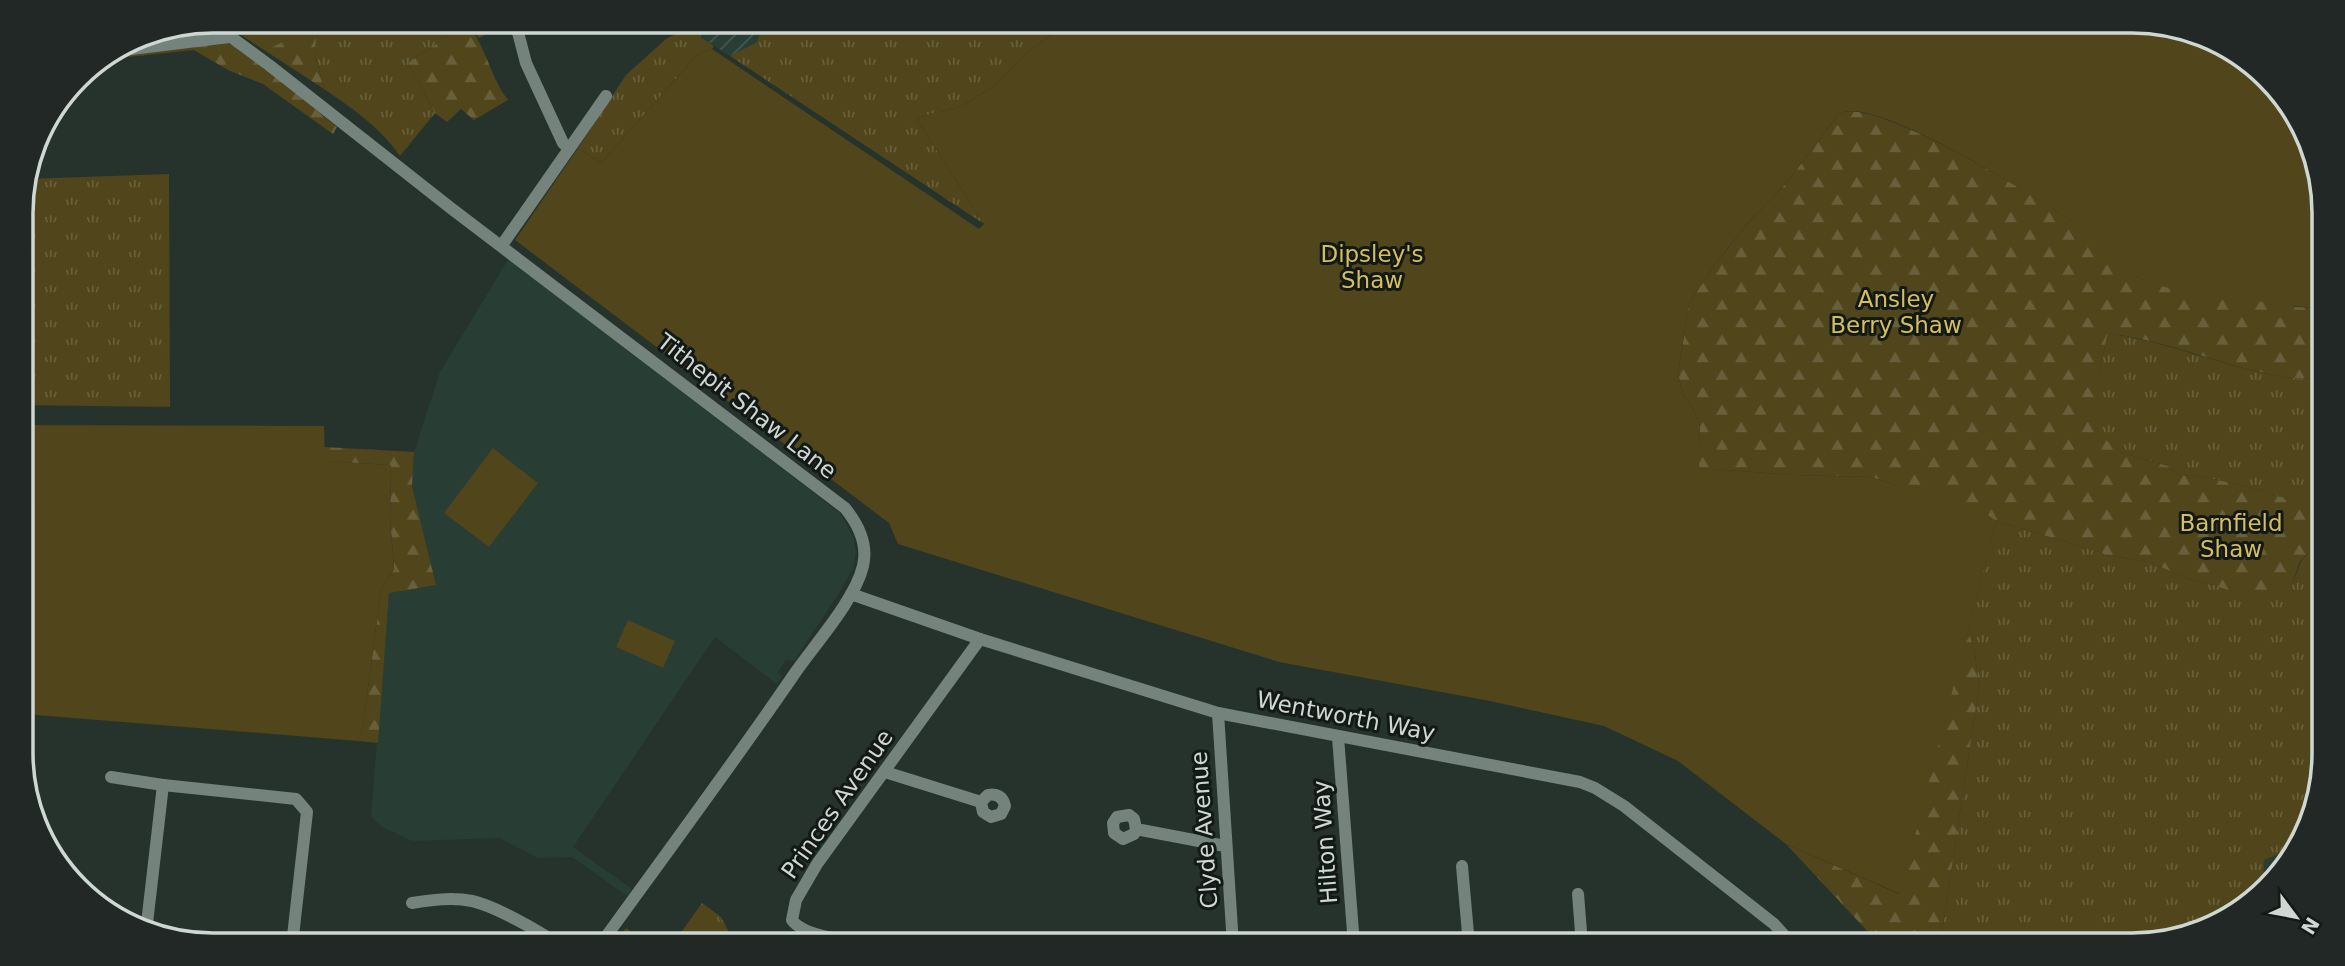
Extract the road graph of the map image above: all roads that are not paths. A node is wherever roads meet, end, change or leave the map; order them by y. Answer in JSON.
{"nodes":[{"id":1,"x":223,"y":33,"type":"edge"},
{"id":2,"x":518,"y":33,"type":"edge"},
{"id":3,"x":231,"y":37,"type":"junction"},
{"id":4,"x":143,"y":48,"type":"edge"},
{"id":5,"x":606,"y":96,"type":"dead end"},
{"id":6,"x":569,"y":149,"type":"junction"},
{"id":7,"x":502,"y":245,"type":"junction"},
{"id":8,"x":850,"y":594,"type":"junction"},
{"id":9,"x":980,"y":639,"type":"junction"},
{"id":10,"x":1218,"y":713,"type":"junction"},
{"id":11,"x":1338,"y":737,"type":"junction"},
{"id":12,"x":885,"y":772,"type":"junction"},
{"id":13,"x":111,"y":776,"type":"dead end"},
{"id":14,"x":163,"y":785,"type":"junction"},
{"id":15,"x":981,"y":802,"type":"dead end"},
{"id":16,"x":1136,"y":829,"type":"dead end"},
{"id":17,"x":1225,"y":846,"type":"junction"},
{"id":18,"x":1462,"y":866,"type":"dead end"},
{"id":19,"x":1578,"y":894,"type":"dead end"},
{"id":20,"x":412,"y":903,"type":"dead end"},
{"id":21,"x":147,"y":920,"type":"edge"},
{"id":22,"x":1232,"y":932,"type":"edge"},
{"id":23,"x":1353,"y":932,"type":"edge"},
{"id":24,"x":1468,"y":932,"type":"edge"},
{"id":25,"x":1581,"y":932,"type":"edge"},
{"id":26,"x":1781,"y":932,"type":"edge"},
{"id":27,"x":293,"y":933,"type":"edge"},
{"id":28,"x":540,"y":933,"type":"edge"},
{"id":29,"x":609,"y":933,"type":"edge"},
{"id":30,"x":808,"y":933,"type":"edge"}],
"edges":[{"from":1,"to":3,"type":"street","name":"Tithepit Shaw Lane"},
{"from":2,"to":6,"type":"street"},
{"from":3,"to":4,"type":"street"},
{"from":3,"to":7,"type":"street","name":"Tithepit Shaw Lane"},
{"from":5,"to":6,"type":"street"},
{"from":6,"to":7,"type":"street"},
{"from":7,"to":8,"type":"street","name":"Tithepit Shaw Lane"},
{"from":8,"to":9,"type":"street","name":"Wentworth Way"},
{"from":8,"to":29,"type":"street","name":"Tithepit Shaw Lane"},
{"from":9,"to":10,"type":"street","name":"Wentworth Way"},
{"from":9,"to":12,"type":"street","name":"Princes Avenue"},
{"from":10,"to":11,"type":"street","name":"Wentworth Way"},
{"from":10,"to":17,"type":"street","name":"Clyde Avenue"},
{"from":11,"to":23,"type":"street","name":"Hilton Way"},
{"from":11,"to":26,"type":"street","name":"Wentworth Way"},
{"from":12,"to":15,"type":"street"},
{"from":12,"to":30,"type":"street","name":"Princes Avenue"},
{"from":13,"to":14,"type":"street"},
{"from":14,"to":21,"type":"street"},
{"from":14,"to":27,"type":"street"},
{"from":16,"to":17,"type":"street"},
{"from":17,"to":22,"type":"street","name":"Clyde Avenue"},
{"from":18,"to":24,"type":"street"},
{"from":19,"to":25,"type":"street"},
{"from":20,"to":28,"type":"street"}]}
